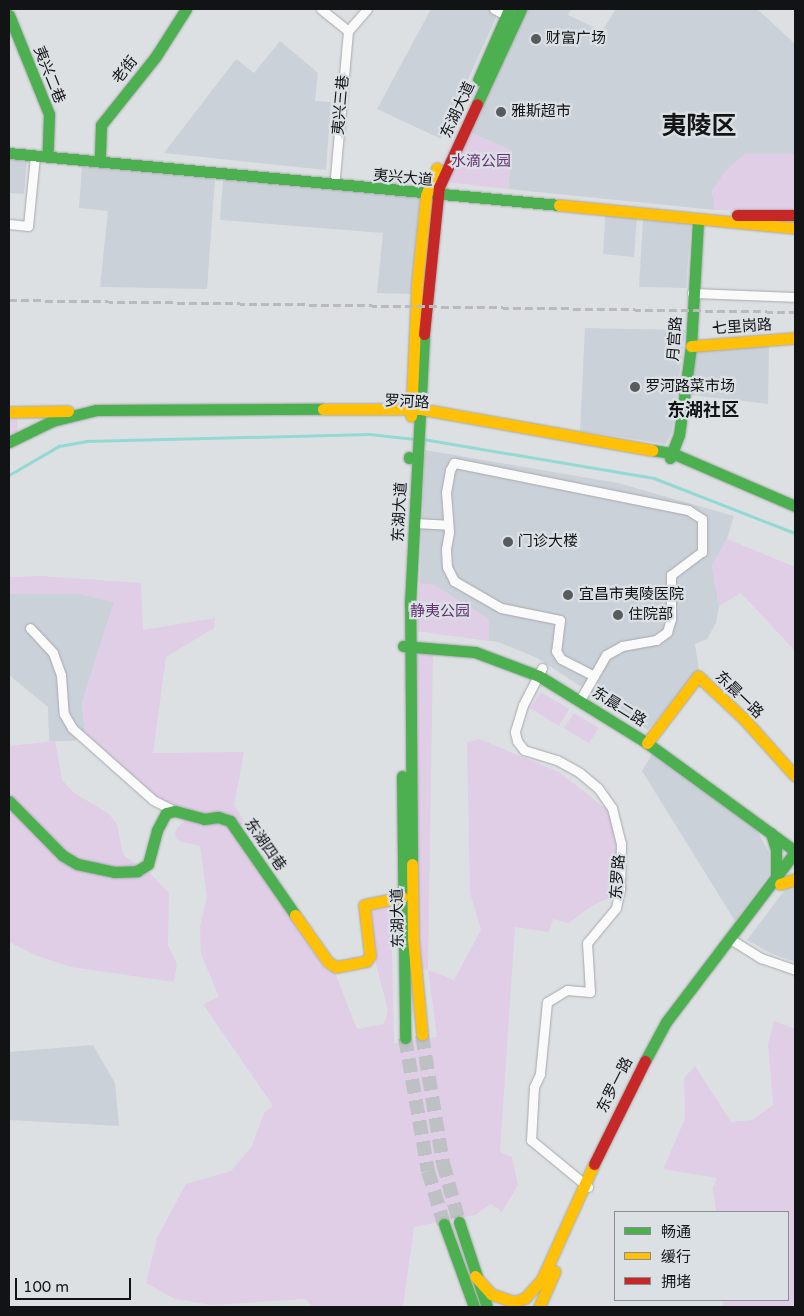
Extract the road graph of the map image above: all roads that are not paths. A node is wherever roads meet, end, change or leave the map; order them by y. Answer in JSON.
{"nodes":[{"id":1,"x":186,"y":9,"type":"edge"},
{"id":2,"x":322,"y":9,"type":"edge"},
{"id":3,"x":367,"y":9,"type":"edge"},
{"id":4,"x":494,"y":9,"type":"edge"},
{"id":5,"x":521,"y":9,"type":"edge"},
{"id":6,"x":508,"y":12,"type":"edge"},
{"id":7,"x":9,"y":15,"type":"edge"},
{"id":8,"x":348,"y":31,"type":"junction"},
{"id":9,"x":9,"y":144,"type":"edge"},
{"id":10,"x":48,"y":149,"type":"junction"},
{"id":11,"x":9,"y":153,"type":"edge"},
{"id":12,"x":100,"y":154,"type":"junction"},
{"id":13,"x":35,"y":156,"type":"junction"},
{"id":14,"x":335,"y":178,"type":"junction"},
{"id":15,"x":433,"y":191,"type":"junction"},
{"id":16,"x":795,"y":216,"type":"edge"},
{"id":17,"x":698,"y":221,"type":"junction"},
{"id":18,"x":9,"y":224,"type":"edge"},
{"id":19,"x":795,"y":228,"type":"edge"},
{"id":20,"x":692,"y":293,"type":"junction"},
{"id":21,"x":795,"y":297,"type":"edge"},
{"id":22,"x":795,"y":338,"type":"edge"},
{"id":23,"x":691,"y":346,"type":"junction"},
{"id":24,"x":96,"y":410,"type":"junction"},
{"id":25,"x":11,"y":412,"type":"edge"},
{"id":26,"x":416,"y":412,"type":"junction"},
{"id":27,"x":14,"y":439,"type":"edge"},
{"id":28,"x":9,"y":449,"type":"edge"},
{"id":29,"x":671,"y":456,"type":"junction"},
{"id":30,"x":412,"y":458,"type":"junction"},
{"id":31,"x":795,"y":506,"type":"edge"},
{"id":32,"x":795,"y":512,"type":"edge"},
{"id":33,"x":414,"y":523,"type":"junction"},
{"id":34,"x":448,"y":525,"type":"junction"},
{"id":35,"x":30,"y":628,"type":"dead end"},
{"id":36,"x":406,"y":641,"type":"junction"},
{"id":37,"x":541,"y":672,"type":"junction"},
{"id":38,"x":594,"y":676,"type":"junction"},
{"id":39,"x":582,"y":697,"type":"junction"},
{"id":40,"x":649,"y":740,"type":"junction"},
{"id":41,"x":795,"y":776,"type":"edge"},
{"id":42,"x":9,"y":801,"type":"edge"},
{"id":43,"x":175,"y":811,"type":"junction"},
{"id":44,"x":771,"y":833,"type":"junction"},
{"id":45,"x":795,"y":842,"type":"edge"},
{"id":46,"x":795,"y":852,"type":"edge"},
{"id":47,"x":795,"y":864,"type":"edge"},
{"id":48,"x":795,"y":879,"type":"edge"},
{"id":49,"x":778,"y":881,"type":"junction"},
{"id":50,"x":402,"y":897,"type":"junction"},
{"id":51,"x":735,"y":942,"type":"junction"},
{"id":52,"x":795,"y":970,"type":"edge"},
{"id":53,"x":422,"y":1035,"type":"tunnel mouth"},
{"id":54,"x":406,"y":1038,"type":"tunnel mouth"},
{"id":55,"x":587,"y":1186,"type":"junction"},
{"id":56,"x":459,"y":1222,"type":"tunnel mouth"},
{"id":57,"x":444,"y":1224,"type":"tunnel mouth"},
{"id":58,"x":474,"y":1276,"type":"junction"},
{"id":59,"x":474,"y":1307,"type":"edge"},
{"id":60,"x":487,"y":1307,"type":"edge"},
{"id":61,"x":539,"y":1307,"type":"edge"}],
"edges":[{"from":1,"to":12,"type":"main road","name":"老街"},
{"from":2,"to":8,"type":"street"},
{"from":3,"to":8,"type":"street"},
{"from":4,"to":6,"type":"street"},
{"from":5,"to":15,"type":"main road","name":"东湖大道"},
{"from":6,"to":15,"type":"main road","name":"东湖大道"},
{"from":7,"to":10,"type":"main road","name":"夷兴二巷"},
{"from":8,"to":14,"type":"street","name":"夷兴三巷"},
{"from":9,"to":10,"type":"main road","name":"夷兴大道"},
{"from":10,"to":12,"type":"main road","name":"夷兴大道"},
{"from":11,"to":13,"type":"main road","name":"夷兴大道"},
{"from":12,"to":14,"type":"main road","name":"夷兴大道"},
{"from":13,"to":15,"type":"main road","name":"夷兴大道"},
{"from":13,"to":18,"type":"street"},
{"from":14,"to":15,"type":"main road","name":"夷兴大道"},
{"from":15,"to":16,"type":"main road","name":"夷兴大道"},
{"from":15,"to":17,"type":"main road","name":"夷兴大道"},
{"from":15,"to":26,"type":"main road","name":"东湖大道"},
{"from":17,"to":19,"type":"main road","name":"夷兴大道"},
{"from":17,"to":20,"type":"main road","name":"月宫路"},
{"from":20,"to":21,"type":"street"},
{"from":20,"to":23,"type":"main road","name":"月宫路"},
{"from":22,"to":23,"type":"main road","name":"七里岗路"},
{"from":23,"to":29,"type":"main road","name":"月宫路"},
{"from":24,"to":25,"type":"main road","name":"罗河路"},
{"from":24,"to":26,"type":"main road","name":"罗河路"},
{"from":24,"to":27,"type":"main road","name":"罗河路"},
{"from":25,"to":27,"type":"main road"},
{"from":26,"to":28,"type":"main road","name":"罗河路"},
{"from":26,"to":29,"type":"main road","name":"罗河路"},
{"from":26,"to":30,"type":"main road","name":"东湖大道"},
{"from":29,"to":31,"type":"main road","name":"罗河路"},
{"from":29,"to":32,"type":"main road","name":"罗河路"},
{"from":30,"to":33,"type":"main road","name":"东湖大道"},
{"from":30,"to":36,"type":"main road","name":"东湖大道"},
{"from":33,"to":34,"type":"street"},
{"from":33,"to":36,"type":"main road","name":"东湖大道"},
{"from":34,"to":38,"type":"street"},
{"from":34,"to":38,"type":"street"},
{"from":35,"to":43,"type":"street"},
{"from":36,"to":37,"type":"main road","name":"东晨二路"},
{"from":36,"to":50,"type":"main road","name":"东湖大道"},
{"from":36,"to":53,"type":"main road","name":"东湖大道"},
{"from":37,"to":39,"type":"main road","name":"东晨二路"},
{"from":37,"to":55,"type":"street","name":"东罗路"},
{"from":38,"to":39,"type":"street"},
{"from":39,"to":40,"type":"main road","name":"东晨二路"},
{"from":40,"to":41,"type":"main road","name":"东晨一路"},
{"from":40,"to":44,"type":"main road","name":"东晨二路"},
{"from":40,"to":45,"type":"main road","name":"东晨二路"},
{"from":42,"to":43,"type":"main road"},
{"from":43,"to":50,"type":"main road","name":"东湖四巷"},
{"from":44,"to":46,"type":"main road","name":"东晨二路"},
{"from":44,"to":49,"type":"main road"},
{"from":46,"to":49,"type":"main road","name":"东罗一路"},
{"from":47,"to":49,"type":"main road","name":"东罗一路"},
{"from":48,"to":49,"type":"main road"},
{"from":49,"to":51,"type":"main road","name":"东罗一路"},
{"from":49,"to":55,"type":"main road","name":"东罗一路"},
{"from":50,"to":54,"type":"main road","name":"东湖大道"},
{"from":51,"to":52,"type":"street"},
{"from":51,"to":55,"type":"main road","name":"东罗一路"},
{"from":55,"to":58,"type":"main road","name":"东罗一路"},
{"from":55,"to":61,"type":"main road","name":"东罗一路"},
{"from":56,"to":58,"type":"main road"},
{"from":57,"to":59,"type":"main road"},
{"from":58,"to":60,"type":"main road"}]}
